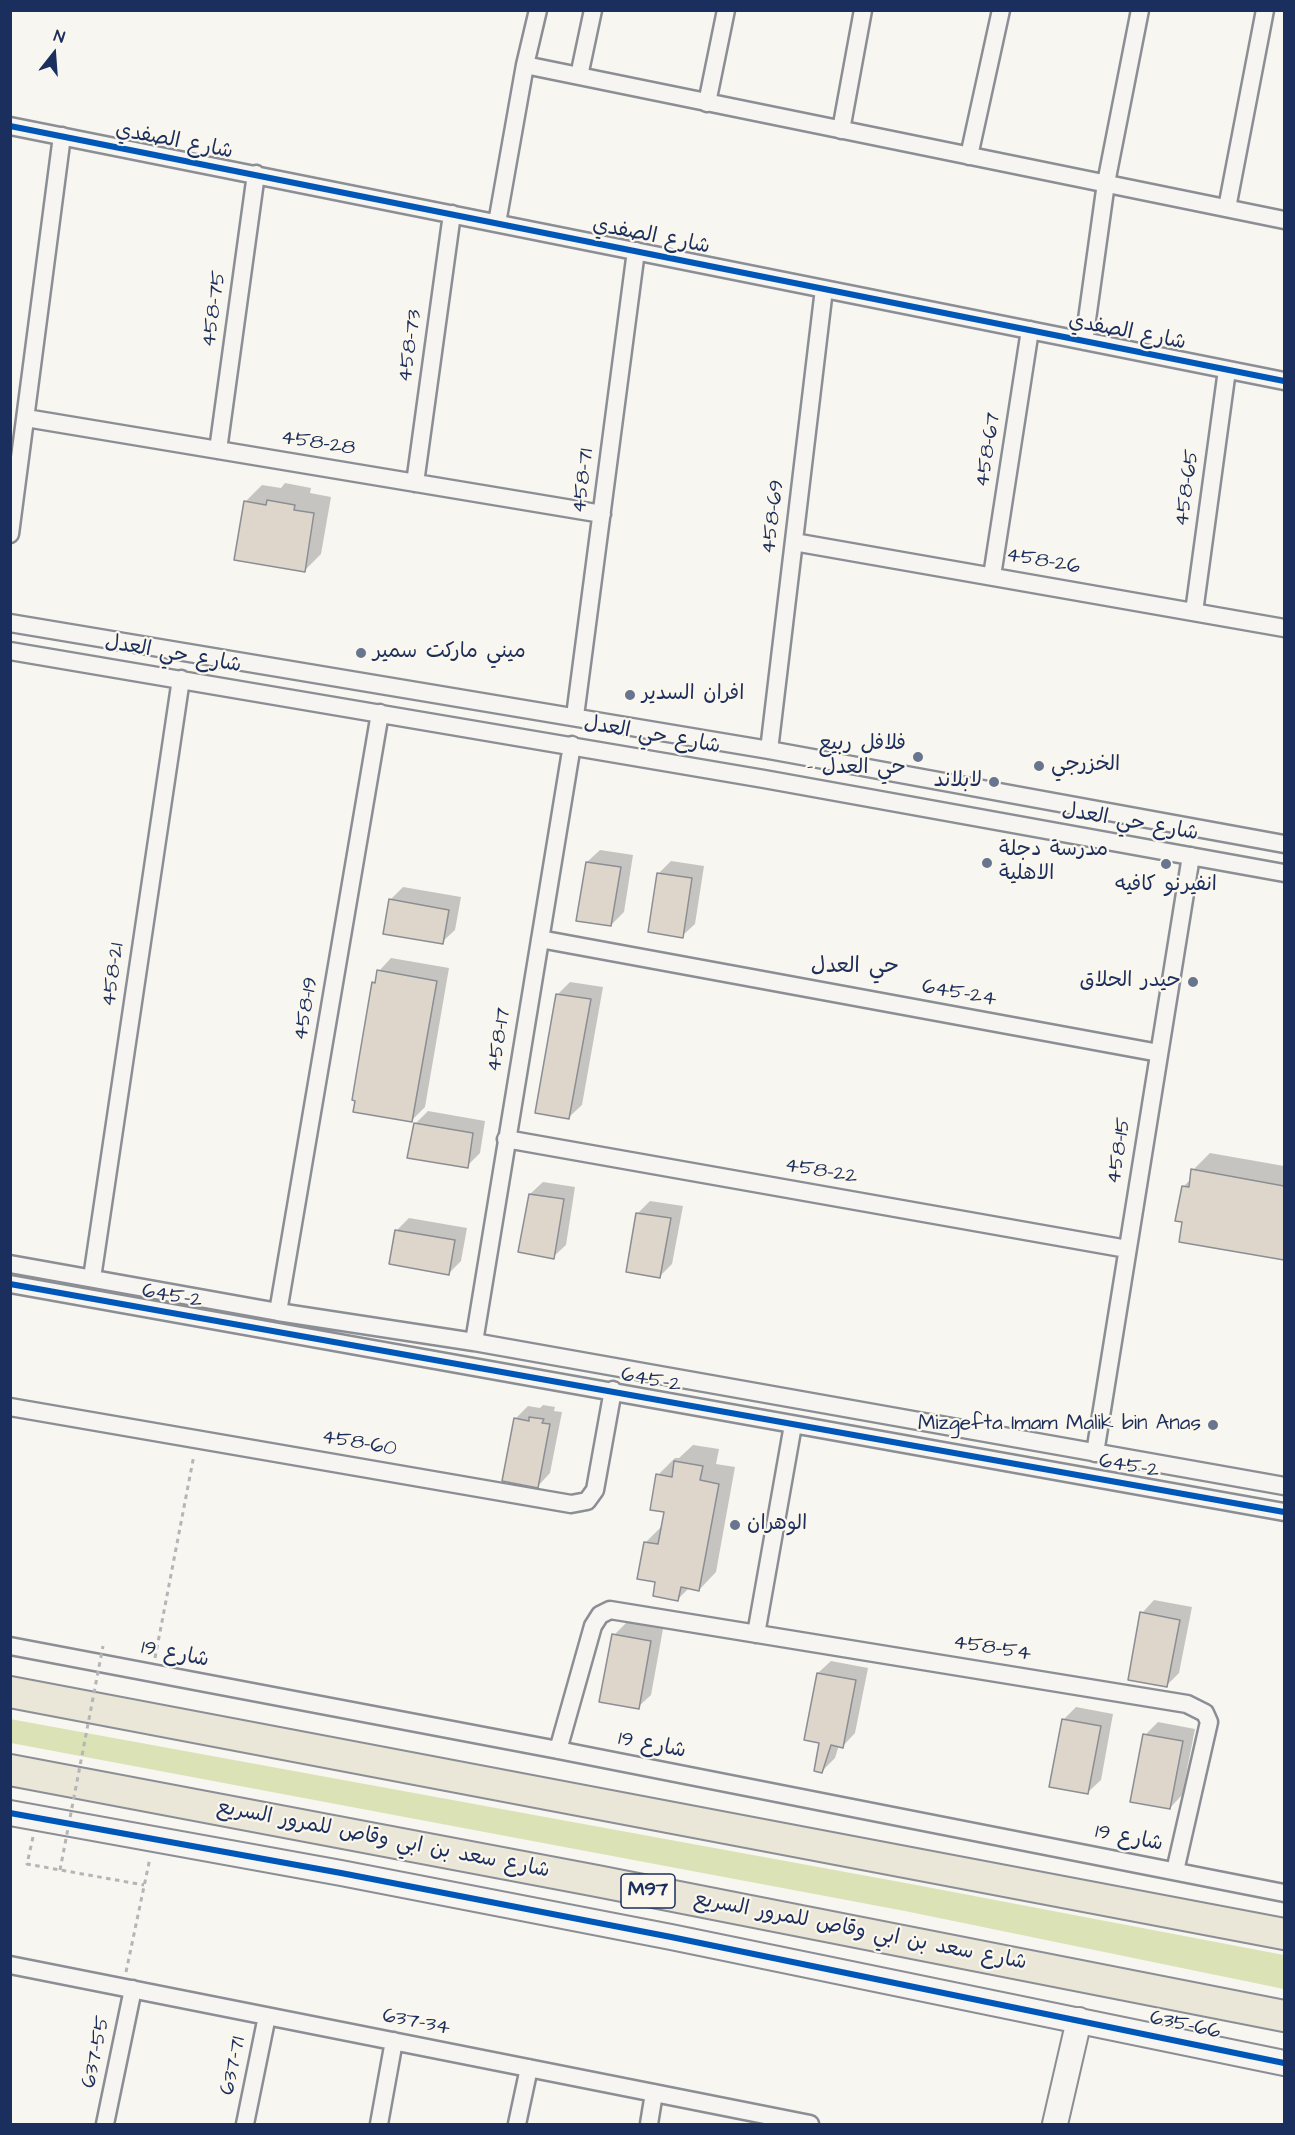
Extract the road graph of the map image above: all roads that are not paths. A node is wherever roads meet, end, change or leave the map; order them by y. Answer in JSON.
{"nodes":[{"id":1,"x":538,"y":10,"type":"edge"},
{"id":2,"x":593,"y":10,"type":"edge"},
{"id":3,"x":726,"y":10,"type":"edge"},
{"id":4,"x":863,"y":10,"type":"edge"},
{"id":5,"x":1001,"y":10,"type":"edge"},
{"id":6,"x":1140,"y":10,"type":"edge"},
{"id":7,"x":1265,"y":10,"type":"edge"},
{"id":8,"x":525,"y":65,"type":"junction"},
{"id":9,"x":579,"y":76,"type":"junction"},
{"id":10,"x":707,"y":103,"type":"junction"},
{"id":11,"x":10,"y":126,"type":"edge"},
{"id":12,"x":841,"y":130,"type":"junction"},
{"id":13,"x":62,"y":136,"type":"junction"},
{"id":14,"x":969,"y":156,"type":"junction"},
{"id":15,"x":256,"y":174,"type":"junction"},
{"id":16,"x":1106,"y":183,"type":"junction"},
{"id":17,"x":1227,"y":208,"type":"junction"},
{"id":18,"x":452,"y":214,"type":"junction"},
{"id":19,"x":1284,"y":220,"type":"edge"},
{"id":20,"x":497,"y":223,"type":"junction"},
{"id":21,"x":636,"y":251,"type":"junction"},
{"id":22,"x":824,"y":289,"type":"junction"},
{"id":23,"x":1030,"y":330,"type":"junction"},
{"id":24,"x":1084,"y":341,"type":"junction"},
{"id":25,"x":1227,"y":370,"type":"junction"},
{"id":26,"x":1284,"y":381,"type":"edge"},
{"id":27,"x":26,"y":418,"type":"junction"},
{"id":28,"x":218,"y":450,"type":"junction"},
{"id":29,"x":415,"y":483,"type":"junction"},
{"id":30,"x":602,"y":514,"type":"junction"},
{"id":31,"x":10,"y":534,"type":"edge"},
{"id":32,"x":794,"y":542,"type":"junction"},
{"id":33,"x":992,"y":576,"type":"junction"},
{"id":34,"x":1194,"y":612,"type":"junction"},
{"id":35,"x":11,"y":625,"type":"edge"},
{"id":36,"x":1284,"y":628,"type":"edge"},
{"id":37,"x":10,"y":651,"type":"edge"},
{"id":38,"x":181,"y":679,"type":"junction"},
{"id":39,"x":380,"y":713,"type":"junction"},
{"id":40,"x":575,"y":716,"type":"junction"},
{"id":41,"x":572,"y":745,"type":"junction"},
{"id":42,"x":769,"y":750,"type":"junction"},
{"id":43,"x":1076,"y":807,"type":"junction"},
{"id":44,"x":1072,"y":835,"type":"junction"},
{"id":45,"x":1284,"y":844,"type":"edge"},
{"id":46,"x":1191,"y":856,"type":"junction"},
{"id":47,"x":1284,"y":873,"type":"edge"},
{"id":48,"x":540,"y":939,"type":"junction"},
{"id":49,"x":1159,"y":1053,"type":"junction"},
{"id":50,"x":507,"y":1139,"type":"junction"},
{"id":51,"x":1127,"y":1249,"type":"junction"},
{"id":52,"x":10,"y":1264,"type":"edge"},
{"id":53,"x":92,"y":1278,"type":"junction"},
{"id":54,"x":10,"y":1284,"type":"edge"},
{"id":55,"x":160,"y":1292,"type":"junction"},
{"id":56,"x":157,"y":1311,"type":"junction"},
{"id":57,"x":278,"y":1312,"type":"junction"},
{"id":58,"x":474,"y":1342,"type":"junction"},
{"id":59,"x":613,"y":1390,"type":"junction"},
{"id":60,"x":10,"y":1407,"type":"edge"},
{"id":61,"x":793,"y":1425,"type":"junction"},
{"id":62,"x":1095,"y":1453,"type":"junction"},
{"id":63,"x":1284,"y":1486,"type":"edge"},
{"id":64,"x":1284,"y":1512,"type":"edge"},
{"id":65,"x":756,"y":1634,"type":"junction"},
{"id":66,"x":10,"y":1646,"type":"edge"},
{"id":67,"x":10,"y":1692,"type":"edge"},
{"id":68,"x":558,"y":1750,"type":"junction"},
{"id":69,"x":10,"y":1770,"type":"edge"},
{"id":70,"x":10,"y":1813,"type":"edge"},
{"id":71,"x":1175,"y":1871,"type":"junction"},
{"id":72,"x":1284,"y":1893,"type":"edge"},
{"id":73,"x":1284,"y":1934,"type":"edge"},
{"id":74,"x":12,"y":1965,"type":"edge"},
{"id":75,"x":128,"y":1988,"type":"junction"},
{"id":76,"x":267,"y":2016,"type":"junction"},
{"id":77,"x":1284,"y":2016,"type":"edge"},
{"id":78,"x":1079,"y":2020,"type":"junction"},
{"id":79,"x":394,"y":2041,"type":"junction"},
{"id":80,"x":1284,"y":2063,"type":"edge"},
{"id":81,"x":529,"y":2068,"type":"junction"},
{"id":82,"x":654,"y":2093,"type":"junction"},
{"id":83,"x":782,"y":2122,"type":"edge"},
{"id":84,"x":105,"y":2124,"type":"edge"},
{"id":85,"x":245,"y":2124,"type":"edge"},
{"id":86,"x":379,"y":2124,"type":"edge"},
{"id":87,"x":517,"y":2124,"type":"edge"},
{"id":88,"x":649,"y":2124,"type":"edge"},
{"id":89,"x":810,"y":2124,"type":"edge"},
{"id":90,"x":1055,"y":2124,"type":"edge"}],
"edges":[{"from":1,"to":8,"type":"street"},
{"from":2,"to":9,"type":"street"},
{"from":3,"to":10,"type":"street"},
{"from":4,"to":12,"type":"street"},
{"from":5,"to":14,"type":"street"},
{"from":6,"to":16,"type":"street"},
{"from":7,"to":17,"type":"street"},
{"from":8,"to":9,"type":"street"},
{"from":8,"to":20,"type":"street"},
{"from":9,"to":10,"type":"street"},
{"from":10,"to":12,"type":"street"},
{"from":11,"to":13,"type":"street","name":"شارع الصفدي"},
{"from":12,"to":14,"type":"street"},
{"from":13,"to":15,"type":"street","name":"شارع الصفدي"},
{"from":13,"to":27,"type":"street"},
{"from":14,"to":16,"type":"street"},
{"from":15,"to":18,"type":"street","name":"شارع الصفدي"},
{"from":15,"to":28,"type":"street","name":"458-75"},
{"from":16,"to":17,"type":"street"},
{"from":16,"to":24,"type":"street"},
{"from":17,"to":19,"type":"street"},
{"from":18,"to":20,"type":"street","name":"شارع الصفدي"},
{"from":18,"to":29,"type":"street","name":"458-73"},
{"from":20,"to":21,"type":"street","name":"شارع الصفدي"},
{"from":21,"to":22,"type":"street","name":"شارع الصفدي"},
{"from":21,"to":30,"type":"street","name":"458-71"},
{"from":22,"to":23,"type":"street","name":"شارع الصفدي"},
{"from":22,"to":32,"type":"street","name":"458-69"},
{"from":23,"to":24,"type":"street","name":"شارع الصفدي"},
{"from":23,"to":33,"type":"street","name":"458-67"},
{"from":24,"to":25,"type":"street","name":"شارع الصفدي"},
{"from":25,"to":26,"type":"street","name":"شارع الصفدي"},
{"from":25,"to":34,"type":"street","name":"458-65"},
{"from":27,"to":28,"type":"street","name":"458-28"},
{"from":27,"to":31,"type":"street"},
{"from":28,"to":29,"type":"street","name":"458-28"},
{"from":29,"to":30,"type":"street","name":"458-28"},
{"from":30,"to":40,"type":"street","name":"458-71"},
{"from":32,"to":33,"type":"street","name":"458-26"},
{"from":32,"to":42,"type":"street","name":"458-69"},
{"from":33,"to":34,"type":"street","name":"458-26"},
{"from":34,"to":36,"type":"street","name":"458-26"},
{"from":35,"to":40,"type":"street","name":"شارع حي العدل"},
{"from":37,"to":38,"type":"street","name":"شارع حي العدل"},
{"from":38,"to":39,"type":"street","name":"شارع حي العدل"},
{"from":38,"to":53,"type":"street","name":"458-21"},
{"from":39,"to":41,"type":"street","name":"شارع حي العدل"},
{"from":39,"to":57,"type":"street","name":"458-19"},
{"from":40,"to":42,"type":"street","name":"شارع حي العدل"},
{"from":41,"to":44,"type":"street","name":"شارع حي العدل"},
{"from":41,"to":48,"type":"street","name":"458-17"},
{"from":42,"to":43,"type":"street","name":"شارع حي العدل"},
{"from":43,"to":44,"type":"street"},
{"from":43,"to":45,"type":"street","name":"شارع حي العدل"},
{"from":44,"to":46,"type":"street","name":"شارع حي العدل"},
{"from":46,"to":47,"type":"street","name":"شارع حي العدل"},
{"from":46,"to":49,"type":"street","name":"458-15"},
{"from":48,"to":49,"type":"street","name":"645-24"},
{"from":48,"to":50,"type":"street","name":"458-17"},
{"from":49,"to":51,"type":"street","name":"458-15"},
{"from":50,"to":51,"type":"street","name":"458-22"},
{"from":50,"to":58,"type":"street","name":"458-17"},
{"from":51,"to":62,"type":"street","name":"458-15"},
{"from":52,"to":53,"type":"street","name":"645-2"},
{"from":53,"to":55,"type":"street","name":"645-2"},
{"from":54,"to":56,"type":"street","name":"645-2"},
{"from":55,"to":56,"type":"street"},
{"from":55,"to":57,"type":"street","name":"645-2"},
{"from":56,"to":59,"type":"street","name":"645-2"},
{"from":57,"to":58,"type":"street","name":"645-2"},
{"from":58,"to":62,"type":"street","name":"645-2"},
{"from":59,"to":60,"type":"street","name":"458-60"},
{"from":59,"to":61,"type":"street","name":"645-2"},
{"from":61,"to":64,"type":"street","name":"645-2"},
{"from":61,"to":65,"type":"street"},
{"from":62,"to":63,"type":"street","name":"645-2"},
{"from":65,"to":68,"type":"street","name":"458-54"},
{"from":65,"to":71,"type":"street","name":"458-54"},
{"from":66,"to":68,"type":"street","name":"شارع 19"},
{"from":67,"to":73,"type":"highway"},
{"from":68,"to":71,"type":"street","name":"شارع 19"},
{"from":69,"to":77,"type":"highway","name":"شارع سعد بن ابي وقاص للمرور السريع","number":"M97"},
{"from":70,"to":78,"type":"street","name":"635-66"},
{"from":71,"to":72,"type":"street","name":"شارع 19"},
{"from":74,"to":75,"type":"street","name":"637-34"},
{"from":75,"to":76,"type":"street","name":"637-34"},
{"from":75,"to":84,"type":"street","name":"637-55"},
{"from":76,"to":79,"type":"street","name":"637-34"},
{"from":76,"to":85,"type":"street","name":"637-71"},
{"from":78,"to":80,"type":"street","name":"635-66"},
{"from":78,"to":90,"type":"street"},
{"from":79,"to":81,"type":"street","name":"637-34"},
{"from":79,"to":86,"type":"street"},
{"from":81,"to":82,"type":"street","name":"637-34"},
{"from":81,"to":87,"type":"street"},
{"from":82,"to":83,"type":"street","name":"637-34"},
{"from":82,"to":88,"type":"street"},
{"from":83,"to":89,"type":"street","name":"637-34"}]}
